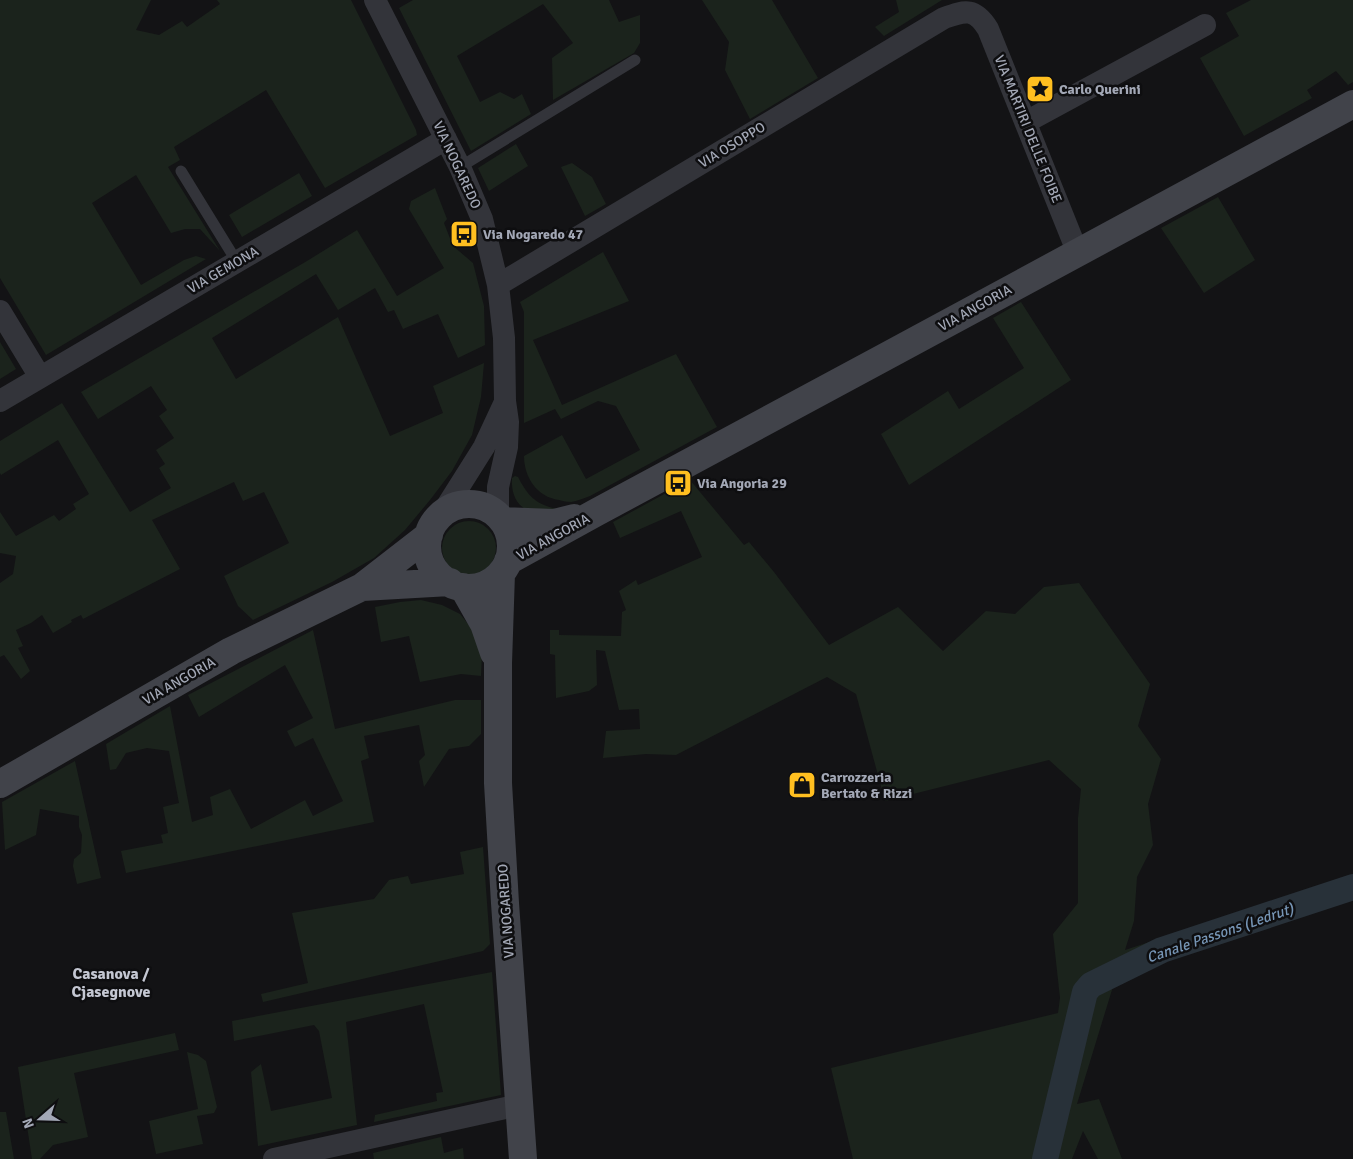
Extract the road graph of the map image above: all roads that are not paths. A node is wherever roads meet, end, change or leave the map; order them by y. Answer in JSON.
{"nodes":[{"id":1,"x":375,"y":0,"type":"edge"},
{"id":2,"x":964,"y":8,"type":"edge"},
{"id":3,"x":1205,"y":25,"type":"dead end"},
{"id":4,"x":635,"y":60,"type":"dead end"},
{"id":5,"x":1353,"y":104,"type":"edge"},
{"id":6,"x":1026,"y":122,"type":"junction"},
{"id":7,"x":446,"y":139,"type":"junction"},
{"id":8,"x":460,"y":167,"type":"junction"},
{"id":9,"x":181,"y":171,"type":"dead end"},
{"id":10,"x":1078,"y":252,"type":"junction"},
{"id":11,"x":236,"y":262,"type":"junction"},
{"id":12,"x":498,"y":285,"type":"junction"},
{"id":13,"x":0,"y":311,"type":"edge"},
{"id":14,"x":40,"y":377,"type":"junction"},
{"id":15,"x":0,"y":401,"type":"edge"},
{"id":16,"x":505,"y":401,"type":"junction"},
{"id":17,"x":443,"y":512,"type":"junction"},
{"id":18,"x":597,"y":512,"type":"junction"},
{"id":19,"x":501,"y":519,"type":"junction"},
{"id":20,"x":429,"y":535,"type":"junction"},
{"id":21,"x":505,"y":567,"type":"junction"},
{"id":22,"x":456,"y":585,"type":"junction"},
{"id":23,"x":362,"y":587,"type":"junction"},
{"id":24,"x":498,"y":663,"type":"junction"},
{"id":25,"x":0,"y":784,"type":"edge"},
{"id":26,"x":519,"y":1106,"type":"junction"},
{"id":27,"x":274,"y":1159,"type":"edge"},
{"id":28,"x":523,"y":1159,"type":"edge"}],
"edges":[{"from":1,"to":7,"type":"street","name":"VIA NOGAREDO"},
{"from":2,"to":6,"type":"street","name":"VIA MARTIRI DELLE FOIBE"},
{"from":2,"to":12,"type":"street","name":"VIA OSOPPO"},
{"from":3,"to":6,"type":"street"},
{"from":4,"to":8,"type":"lane"},
{"from":5,"to":10,"type":"street","name":"VIA ANGORIA"},
{"from":6,"to":10,"type":"street","name":"VIA MARTIRI DELLE FOIBE"},
{"from":7,"to":8,"type":"street","name":"VIA NOGAREDO"},
{"from":7,"to":11,"type":"street","name":"VIA GEMONA"},
{"from":8,"to":12,"type":"street","name":"VIA NOGAREDO"},
{"from":9,"to":11,"type":"lane"},
{"from":10,"to":18,"type":"street","name":"VIA ANGORIA"},
{"from":11,"to":14,"type":"street","name":"VIA GEMONA"},
{"from":12,"to":16,"type":"street","name":"VIA NOGAREDO"},
{"from":13,"to":14,"type":"street"},
{"from":14,"to":15,"type":"street","name":"VIA GEMONA"},
{"from":16,"to":17,"type":"street","name":"VIA NOGAREDO"},
{"from":16,"to":19,"type":"street","name":"VIA NOGAREDO"},
{"from":17,"to":19,"type":"street"},
{"from":17,"to":20,"type":"street"},
{"from":18,"to":19,"type":"street","name":"VIA ANGORIA"},
{"from":18,"to":21,"type":"street","name":"VIA ANGORIA"},
{"from":19,"to":21,"type":"street"},
{"from":20,"to":22,"type":"street"},
{"from":20,"to":23,"type":"street","name":"VIA ANGORIA"},
{"from":21,"to":22,"type":"street"},
{"from":21,"to":24,"type":"street","name":"VIA NOGAREDO"},
{"from":22,"to":23,"type":"street","name":"VIA ANGORIA"},
{"from":22,"to":24,"type":"street","name":"VIA NOGAREDO"},
{"from":23,"to":25,"type":"street","name":"VIA ANGORIA"},
{"from":24,"to":26,"type":"street","name":"VIA NOGAREDO"},
{"from":26,"to":27,"type":"street"},
{"from":26,"to":28,"type":"street","name":"VIA NOGAREDO"}]}
